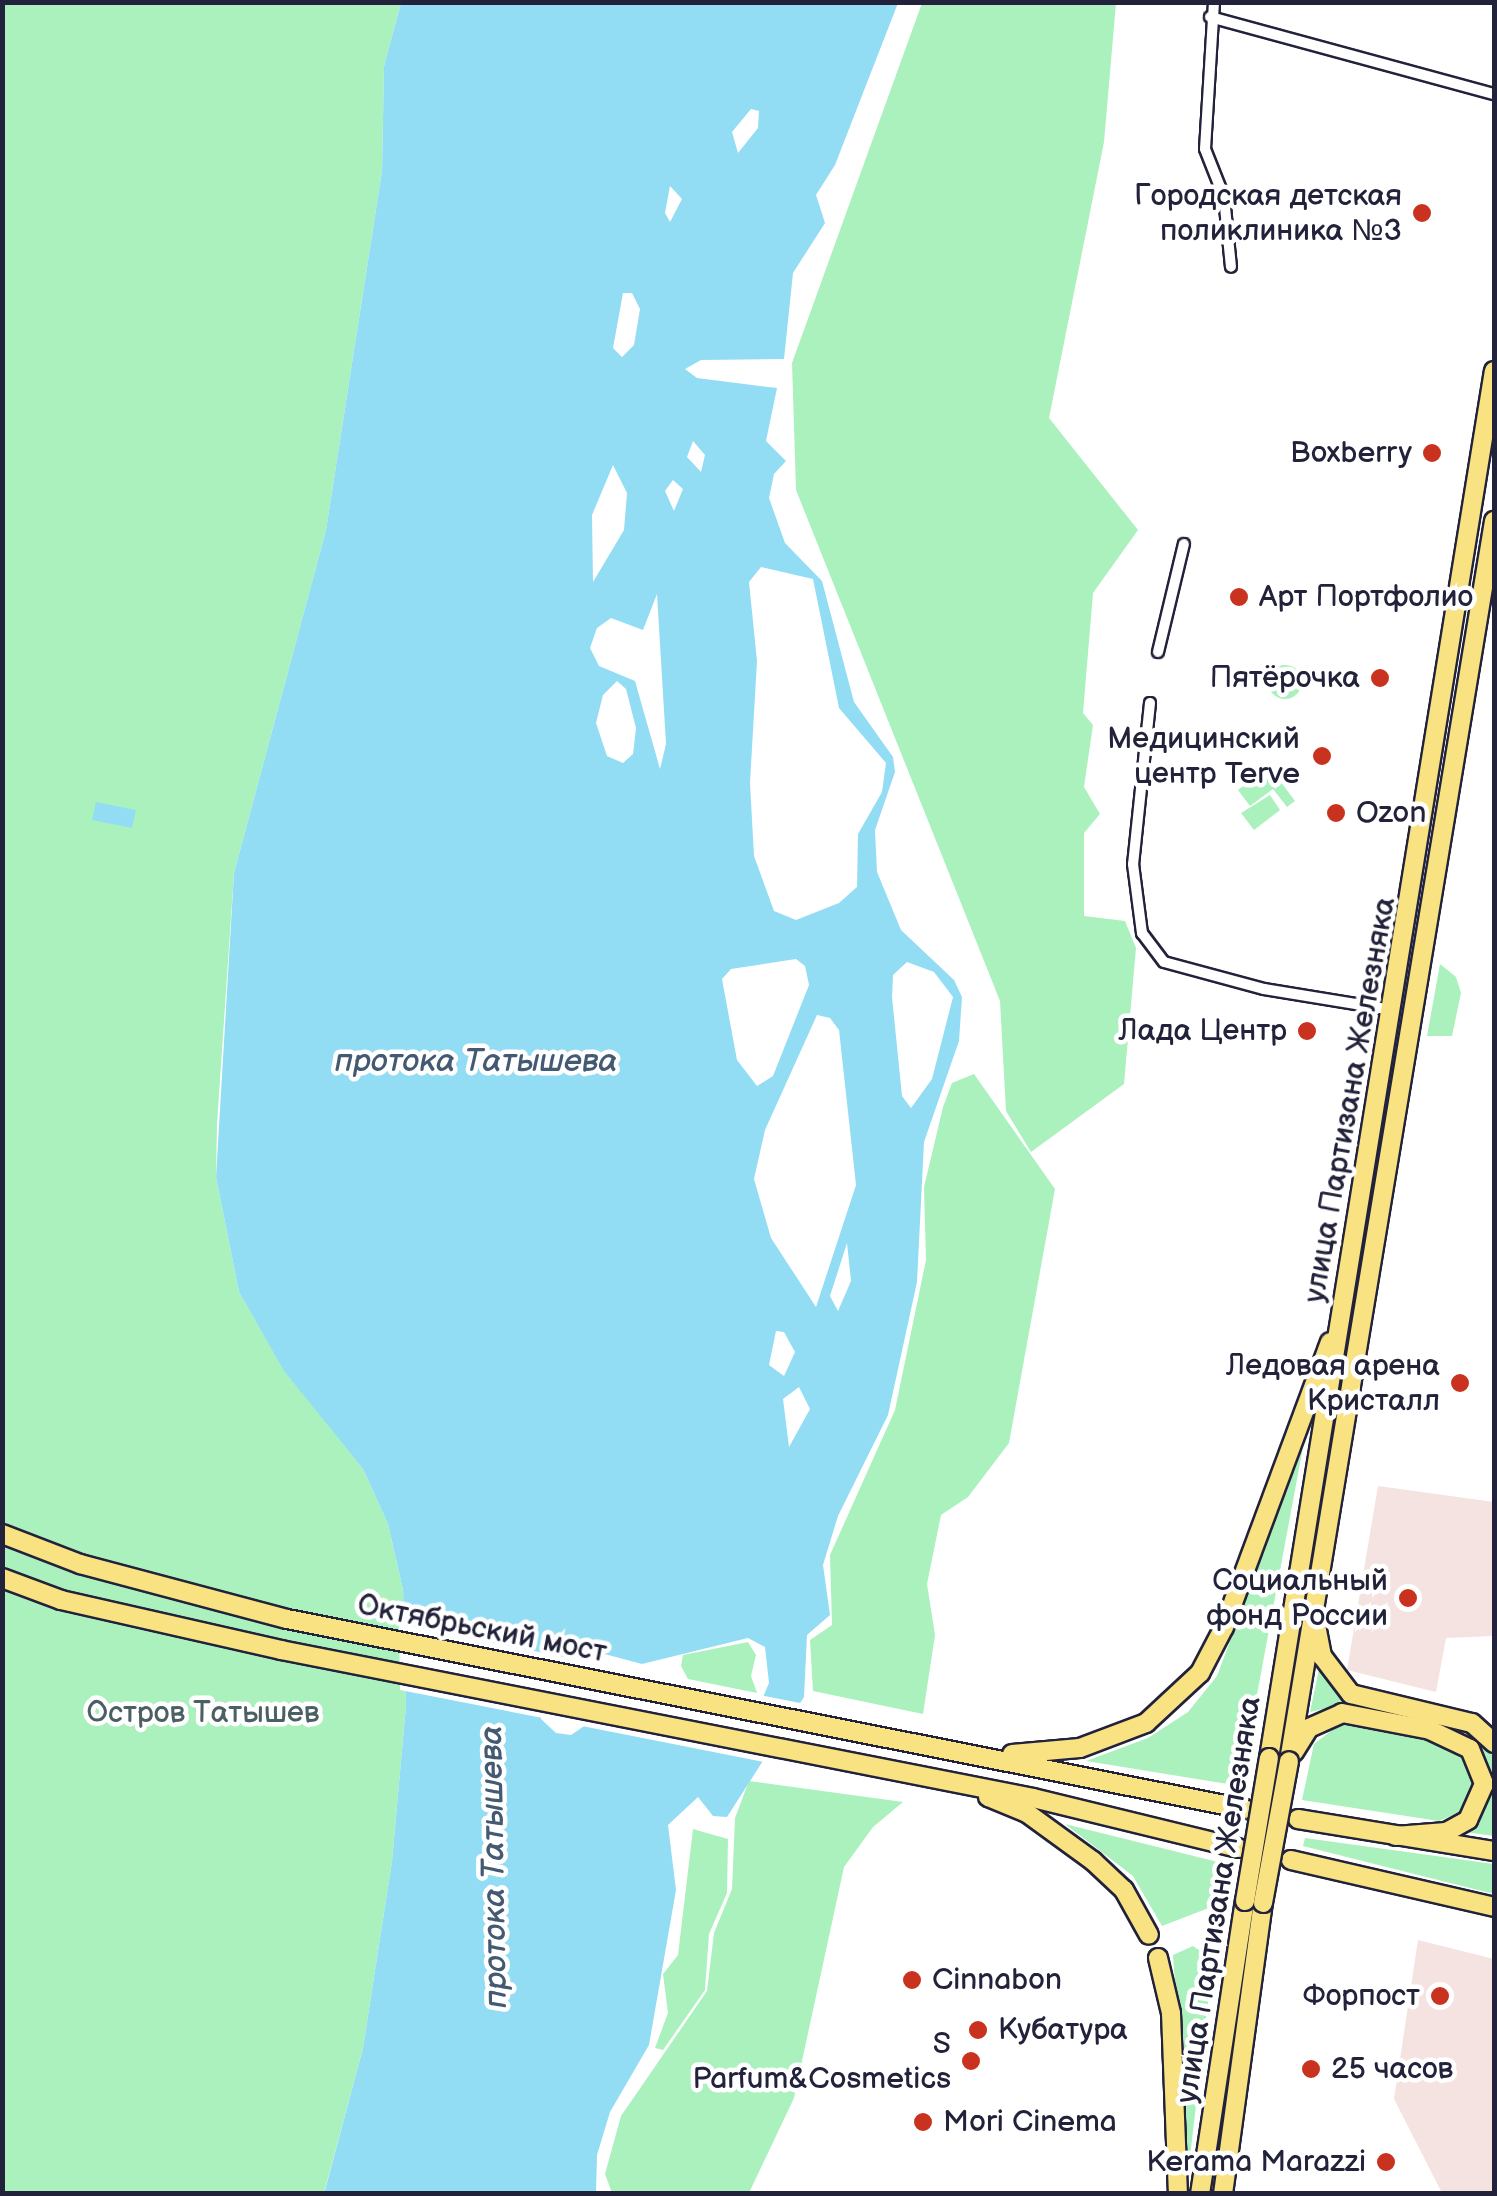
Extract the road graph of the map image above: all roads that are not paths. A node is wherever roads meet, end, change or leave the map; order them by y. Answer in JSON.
{"nodes":[{"id":1,"x":1214,"y":2,"type":"edge"},
{"id":2,"x":1210,"y":17,"type":"junction"},
{"id":3,"x":1494,"y":94,"type":"edge"},
{"id":4,"x":1231,"y":267,"type":"dead end"},
{"id":5,"x":1494,"y":372,"type":"edge"},
{"id":6,"x":1494,"y":520,"type":"edge"},
{"id":7,"x":1184,"y":544,"type":"dead end"},
{"id":8,"x":1489,"y":567,"type":"junction"},
{"id":9,"x":1464,"y":570,"type":"junction"},
{"id":10,"x":1158,"y":652,"type":"dead end"},
{"id":11,"x":1150,"y":704,"type":"dead end"},
{"id":12,"x":1394,"y":1010,"type":"junction"},
{"id":13,"x":1342,"y":1312,"type":"junction"},
{"id":14,"x":2,"y":1534,"type":"edge"},
{"id":15,"x":2,"y":1578,"type":"edge"},
{"id":16,"x":1314,"y":1606,"type":"junction"},
{"id":17,"x":1494,"y":1744,"type":"edge"},
{"id":18,"x":957,"y":1751,"type":"junction"},
{"id":19,"x":1289,"y":1761,"type":"junction"},
{"id":20,"x":951,"y":1782,"type":"junction"},
{"id":21,"x":1245,"y":1809,"type":"dead end"},
{"id":22,"x":1298,"y":1819,"type":"dead end"},
{"id":23,"x":1395,"y":1836,"type":"junction"},
{"id":24,"x":1238,"y":1848,"type":"dead end"},
{"id":25,"x":1494,"y":1851,"type":"edge"},
{"id":26,"x":1291,"y":1860,"type":"dead end"},
{"id":27,"x":1254,"y":1902,"type":"junction"},
{"id":28,"x":1494,"y":1907,"type":"edge"},
{"id":29,"x":1149,"y":1935,"type":"dead end"},
{"id":30,"x":1158,"y":1958,"type":"dead end"},
{"id":31,"x":1178,"y":2194,"type":"edge"},
{"id":32,"x":1200,"y":2194,"type":"edge"},
{"id":33,"x":1223,"y":2194,"type":"edge"}],
"edges":[{"from":1,"to":2,"type":"street"},
{"from":2,"to":3,"type":"street"},
{"from":2,"to":4,"type":"street"},
{"from":5,"to":9,"type":"main road","name":"улица Партизана Железняка"},
{"from":6,"to":8,"type":"main road","name":"улица Партизана Железняка"},
{"from":7,"to":10,"type":"street"},
{"from":8,"to":9,"type":"main road"},
{"from":8,"to":16,"type":"main road","name":"улица Партизана Железняка"},
{"from":9,"to":12,"type":"main road","name":"улица Партизана Железняка"},
{"from":11,"to":12,"type":"street"},
{"from":12,"to":13,"type":"main road","name":"улица Партизана Железняка"},
{"from":13,"to":18,"type":"main road"},
{"from":13,"to":27,"type":"main road","name":"улица Партизана Железняка","bridge":true},
{"from":14,"to":18,"type":"main road","name":"Октябрьский мост"},
{"from":15,"to":20,"type":"main road","name":"Октябрьский мост"},
{"from":16,"to":17,"type":"main road"},
{"from":16,"to":19,"type":"main road","name":"улица Партизана Железняка"},
{"from":18,"to":21,"type":"main road"},
{"from":19,"to":23,"type":"main road"},
{"from":19,"to":27,"type":"main road","name":"улица Партизана Железняка","bridge":true},
{"from":20,"to":24,"type":"main road"},
{"from":20,"to":29,"type":"main road"},
{"from":22,"to":23,"type":"main road"},
{"from":23,"to":25,"type":"main road"},
{"from":26,"to":28,"type":"main road"},
{"from":27,"to":32,"type":"main road","name":"улица Партизана Железняка"},
{"from":27,"to":33,"type":"main road","name":"улица Партизана Железняка"},
{"from":30,"to":31,"type":"main road"}]}
